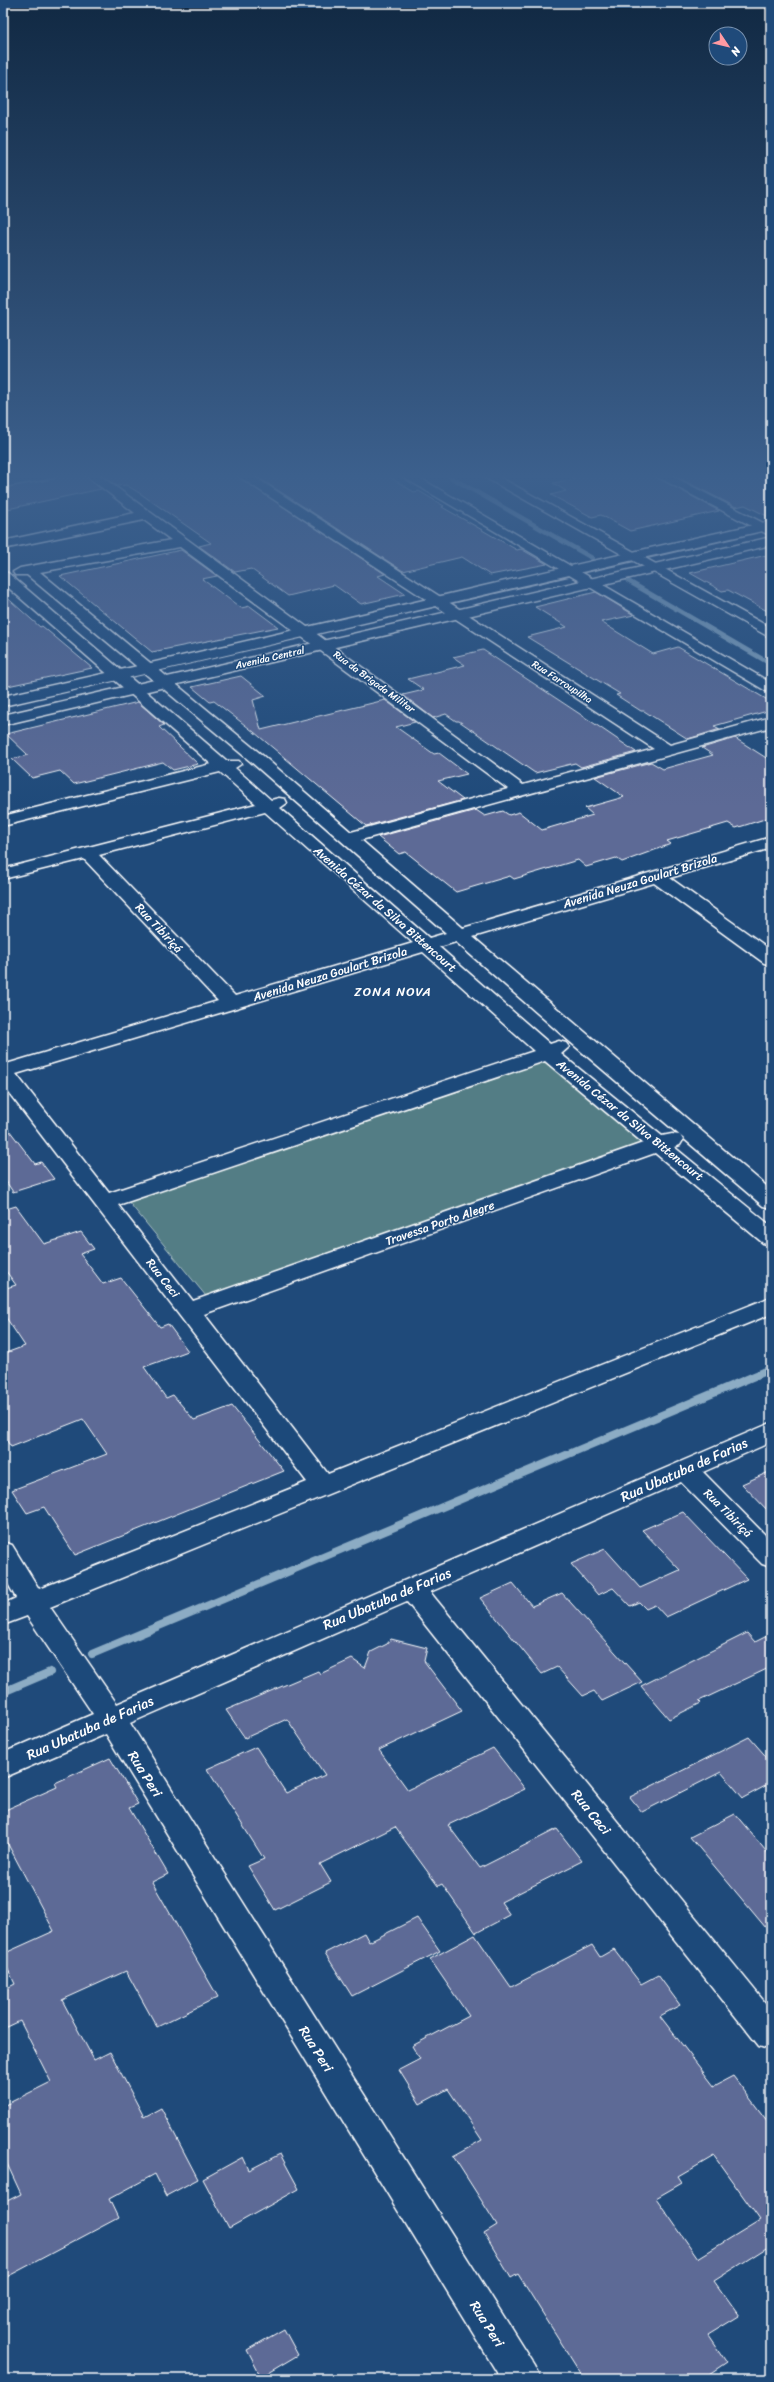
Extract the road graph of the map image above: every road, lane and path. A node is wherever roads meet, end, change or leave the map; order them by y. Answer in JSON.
{"nodes":[{"id":1,"x":15,"y":585,"type":"edge"},
{"id":2,"x":48,"y":585,"type":"edge"},
{"id":3,"x":242,"y":585,"type":"edge"},
{"id":4,"x":413,"y":585,"type":"edge"},
{"id":5,"x":500,"y":585,"type":"edge"},
{"id":6,"x":581,"y":585,"type":"edge"},
{"id":7,"x":594,"y":585,"type":"edge"},
{"id":8,"x":684,"y":585,"type":"edge"},
{"id":9,"x":436,"y":600,"type":"junction"},
{"id":10,"x":457,"y":614,"type":"junction"},
{"id":11,"x":304,"y":631,"type":"junction"},
{"id":12,"x":771,"y":634,"type":"edge"},
{"id":13,"x":324,"y":645,"type":"junction"},
{"id":14,"x":149,"y":669,"type":"junction"},
{"id":15,"x":120,"y":675,"type":"junction"},
{"id":16,"x":165,"y":683,"type":"junction"},
{"id":17,"x":771,"y":689,"type":"edge"},
{"id":18,"x":136,"y":690,"type":"junction"},
{"id":19,"x":3,"y":701,"type":"edge"},
{"id":20,"x":3,"y":720,"type":"edge"},
{"id":21,"x":771,"y":722,"type":"edge"},
{"id":22,"x":668,"y":751,"type":"junction"},
{"id":23,"x":256,"y":758,"type":"junction"},
{"id":24,"x":222,"y":766,"type":"junction"},
{"id":25,"x":521,"y":791,"type":"junction"},
{"id":26,"x":301,"y":797,"type":"junction"},
{"id":27,"x":268,"y":806,"type":"junction"},
{"id":28,"x":3,"y":821,"type":"edge"},
{"id":29,"x":349,"y":838,"type":"junction"},
{"id":30,"x":771,"y":842,"type":"edge"},
{"id":31,"x":87,"y":852,"type":"junction"},
{"id":32,"x":3,"y":874,"type":"edge"},
{"id":33,"x":656,"y":876,"type":"junction"},
{"id":34,"x":458,"y":936,"type":"junction"},
{"id":35,"x":427,"y":945,"type":"junction"},
{"id":36,"x":771,"y":959,"type":"edge"},
{"id":37,"x":230,"y":1004,"type":"junction"},
{"id":38,"x":576,"y":1037,"type":"junction"},
{"id":39,"x":548,"y":1052,"type":"junction"},
{"id":40,"x":3,"y":1072,"type":"edge"},
{"id":41,"x":691,"y":1132,"type":"junction"},
{"id":42,"x":662,"y":1145,"type":"junction"},
{"id":43,"x":771,"y":1201,"type":"edge"},
{"id":44,"x":104,"y":1202,"type":"junction"},
{"id":45,"x":771,"y":1238,"type":"edge"},
{"id":46,"x":771,"y":1304,"type":"edge"},
{"id":47,"x":189,"y":1311,"type":"junction"},
{"id":48,"x":771,"y":1432,"type":"edge"},
{"id":49,"x":685,"y":1470,"type":"junction"},
{"id":50,"x":323,"y":1485,"type":"junction"},
{"id":51,"x":3,"y":1552,"type":"edge"},
{"id":52,"x":771,"y":1557,"type":"edge"},
{"id":53,"x":411,"y":1588,"type":"junction"},
{"id":54,"x":33,"y":1603,"type":"junction"},
{"id":55,"x":3,"y":1615,"type":"edge"},
{"id":56,"x":111,"y":1718,"type":"junction"},
{"id":57,"x":3,"y":1766,"type":"edge"},
{"id":58,"x":771,"y":2035,"type":"edge"},
{"id":59,"x":522,"y":2379,"type":"edge"}],
"edges":[{"from":1,"to":15,"type":"street","name":"Avenida Cézar da Silva Bittencourt"},
{"from":2,"to":14,"type":"street"},
{"from":3,"to":11,"type":"street","name":"Rua da Brigada Militar"},
{"from":4,"to":9,"type":"street","name":"Rua Farroupilha"},
{"from":5,"to":9,"type":"street","name":"Avenida Central"},
{"from":6,"to":10,"type":"street","name":"Avenida Central"},
{"from":7,"to":17,"type":"street"},
{"from":8,"to":12,"type":"street"},
{"from":9,"to":10,"type":"street","name":"Rua Farroupilha"},
{"from":9,"to":11,"type":"street","name":"Avenida Central"},
{"from":10,"to":13,"type":"street","name":"Avenida Central"},
{"from":10,"to":22,"type":"street","name":"Rua Farroupilha"},
{"from":11,"to":13,"type":"street","name":"Rua da Brigada Militar"},
{"from":11,"to":14,"type":"street","name":"Avenida Central"},
{"from":13,"to":16,"type":"street","name":"Avenida Central"},
{"from":13,"to":25,"type":"street","name":"Rua da Brigada Militar"},
{"from":14,"to":15,"type":"street","name":"Avenida Central"},
{"from":14,"to":16,"type":"street"},
{"from":15,"to":18,"type":"street","name":"Avenida Cézar da Silva Bittencourt"},
{"from":15,"to":19,"type":"street","name":"Avenida Central"},
{"from":16,"to":18,"type":"street","name":"Avenida Central"},
{"from":16,"to":23,"type":"street"},
{"from":18,"to":20,"type":"street","name":"Avenida Central"},
{"from":18,"to":24,"type":"street","name":"Avenida Cézar da Silva Bittencourt"},
{"from":21,"to":22,"type":"street"},
{"from":22,"to":25,"type":"street"},
{"from":23,"to":24,"type":"street"},
{"from":23,"to":26,"type":"street"},
{"from":24,"to":27,"type":"street","name":"Avenida Cézar da Silva Bittencourt"},
{"from":24,"to":28,"type":"street"},
{"from":25,"to":29,"type":"street"},
{"from":26,"to":27,"type":"street"},
{"from":26,"to":29,"type":"street"},
{"from":27,"to":31,"type":"street"},
{"from":27,"to":35,"type":"street","name":"Avenida Cézar da Silva Bittencourt"},
{"from":29,"to":34,"type":"street"},
{"from":30,"to":33,"type":"street","name":"Avenida Neuza Goulart Brizola"},
{"from":31,"to":32,"type":"street"},
{"from":31,"to":37,"type":"street","name":"Rua Tibiriçá"},
{"from":33,"to":34,"type":"street","name":"Avenida Neuza Goulart Brizola"},
{"from":33,"to":36,"type":"street"},
{"from":34,"to":35,"type":"street","name":"Avenida Neuza Goulart Brizola"},
{"from":34,"to":38,"type":"street"},
{"from":35,"to":37,"type":"street","name":"Avenida Neuza Goulart Brizola"},
{"from":35,"to":39,"type":"street","name":"Avenida Cézar da Silva Bittencourt"},
{"from":37,"to":40,"type":"street","name":"Avenida Neuza Goulart Brizola"},
{"from":38,"to":39,"type":"street"},
{"from":38,"to":41,"type":"street"},
{"from":39,"to":42,"type":"street","name":"Avenida Cézar da Silva Bittencourt"},
{"from":39,"to":44,"type":"street"},
{"from":40,"to":44,"type":"street","name":"Rua Ceci"},
{"from":41,"to":42,"type":"street","name":"Travessa Porto Alegre"},
{"from":41,"to":43,"type":"street"},
{"from":42,"to":45,"type":"street","name":"Avenida Cézar da Silva Bittencourt"},
{"from":42,"to":47,"type":"street","name":"Travessa Porto Alegre"},
{"from":44,"to":47,"type":"street","name":"Rua Ceci"},
{"from":46,"to":50,"type":"street"},
{"from":47,"to":50,"type":"street","name":"Rua Ceci"},
{"from":48,"to":49,"type":"street","name":"Rua Ubatuba de Farias"},
{"from":49,"to":52,"type":"street","name":"Rua Tibiriçá"},
{"from":49,"to":53,"type":"street","name":"Rua Ubatuba de Farias"},
{"from":50,"to":54,"type":"street"},
{"from":51,"to":54,"type":"street"},
{"from":53,"to":56,"type":"street","name":"Rua Ubatuba de Farias"},
{"from":53,"to":58,"type":"street","name":"Rua Ceci"},
{"from":54,"to":55,"type":"street"},
{"from":54,"to":56,"type":"street","name":"Rua Peri"},
{"from":56,"to":57,"type":"street","name":"Rua Ubatuba de Farias"},
{"from":56,"to":59,"type":"street","name":"Rua Peri"}]}
